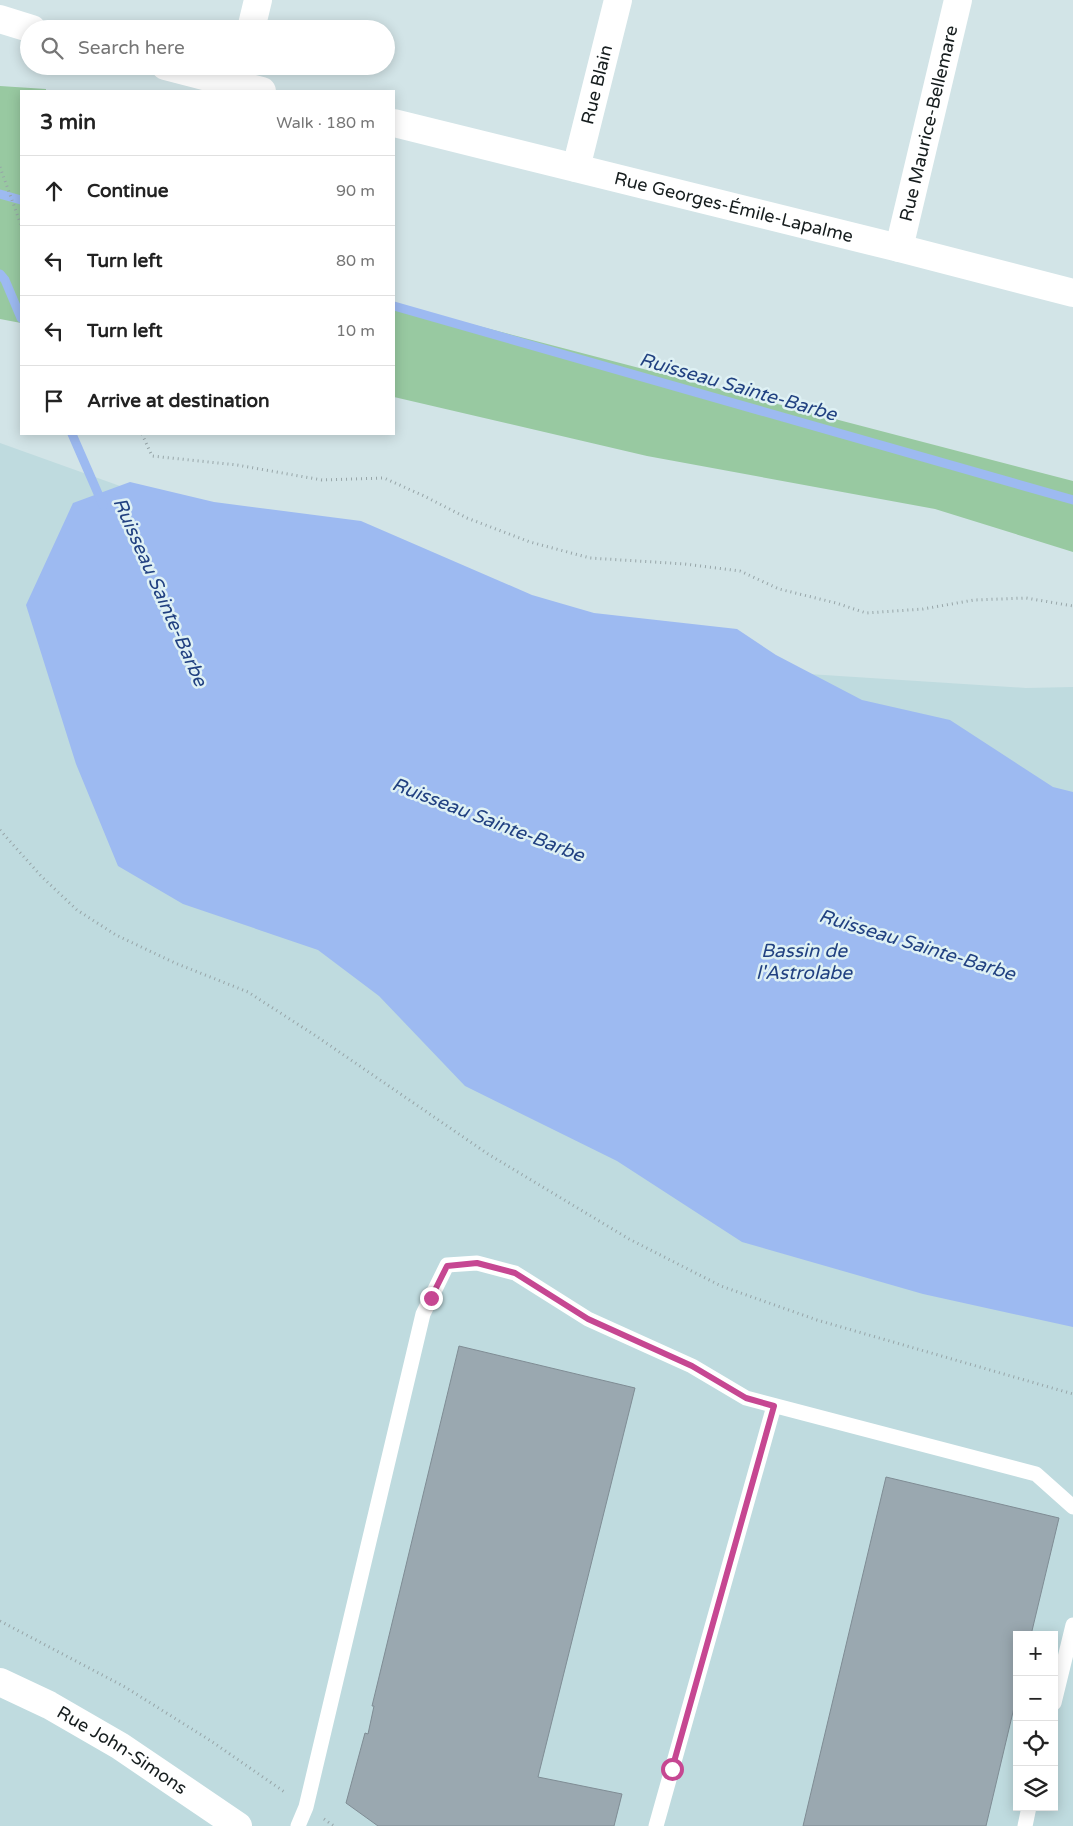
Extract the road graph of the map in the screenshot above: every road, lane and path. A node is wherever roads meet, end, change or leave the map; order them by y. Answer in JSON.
{"nodes":[{"id":1,"x":258,"y":0,"type":"edge"},
{"id":2,"x":618,"y":0,"type":"edge"},
{"id":3,"x":958,"y":0,"type":"edge"},
{"id":4,"x":0,"y":19,"type":"edge"},
{"id":5,"x":253,"y":20,"type":"edge"},
{"id":6,"x":20,"y":25,"type":"edge"},
{"id":7,"x":214,"y":75,"type":"edge"},
{"id":8,"x":247,"y":81,"type":"edge"},
{"id":9,"x":395,"y":124,"type":"edge"},
{"id":10,"x":0,"y":167,"type":"edge"},
{"id":11,"x":576,"y":168,"type":"junction"},
{"id":12,"x":20,"y":222,"type":"edge"},
{"id":13,"x":899,"y":248,"type":"junction"},
{"id":14,"x":1073,"y":293,"type":"edge"},
{"id":15,"x":142,"y":435,"type":"edge"},
{"id":16,"x":1073,"y":606,"type":"edge"},
{"id":17,"x":0,"y":830,"type":"edge"},
{"id":18,"x":1073,"y":1394,"type":"edge"},
{"id":19,"x":774,"y":1406,"type":"junction"},
{"id":20,"x":1073,"y":1507,"type":"edge"},
{"id":21,"x":0,"y":1622,"type":"edge"},
{"id":22,"x":1073,"y":1625,"type":"edge"},
{"id":23,"x":0,"y":1682,"type":"edge"},
{"id":24,"x":1058,"y":1687,"type":"edge"},
{"id":25,"x":306,"y":1807,"type":"junction"},
{"id":26,"x":1028,"y":1811,"type":"edge"},
{"id":27,"x":238,"y":1826,"type":"edge"},
{"id":28,"x":298,"y":1826,"type":"edge"},
{"id":29,"x":334,"y":1826,"type":"edge"},
{"id":30,"x":656,"y":1826,"type":"edge"},
{"id":31,"x":1025,"y":1826,"type":"edge"}],
"edges":[{"from":1,"to":5,"type":"street"},
{"from":2,"to":11,"type":"street","name":"Rue Blain"},
{"from":3,"to":13,"type":"street","name":"Rue Maurice-Bellemare"},
{"from":4,"to":6,"type":"street"},
{"from":7,"to":8,"type":"street"},
{"from":9,"to":11,"type":"street","name":"Rue Georges-Émile-Lapalme"},
{"from":10,"to":12,"type":"path"},
{"from":11,"to":13,"type":"street","name":"Rue Georges-Émile-Lapalme"},
{"from":13,"to":14,"type":"street","name":"Rue Georges-Émile-Lapalme"},
{"from":15,"to":16,"type":"path"},
{"from":17,"to":18,"type":"path"},
{"from":19,"to":20,"type":"lane"},
{"from":19,"to":25,"type":"lane"},
{"from":19,"to":30,"type":"lane"},
{"from":21,"to":25,"type":"path"},
{"from":22,"to":24,"type":"lane"},
{"from":23,"to":27,"type":"street","name":"Rue John-Simons"},
{"from":25,"to":28,"type":"lane"},
{"from":25,"to":29,"type":"path"},
{"from":26,"to":31,"type":"lane"}]}
